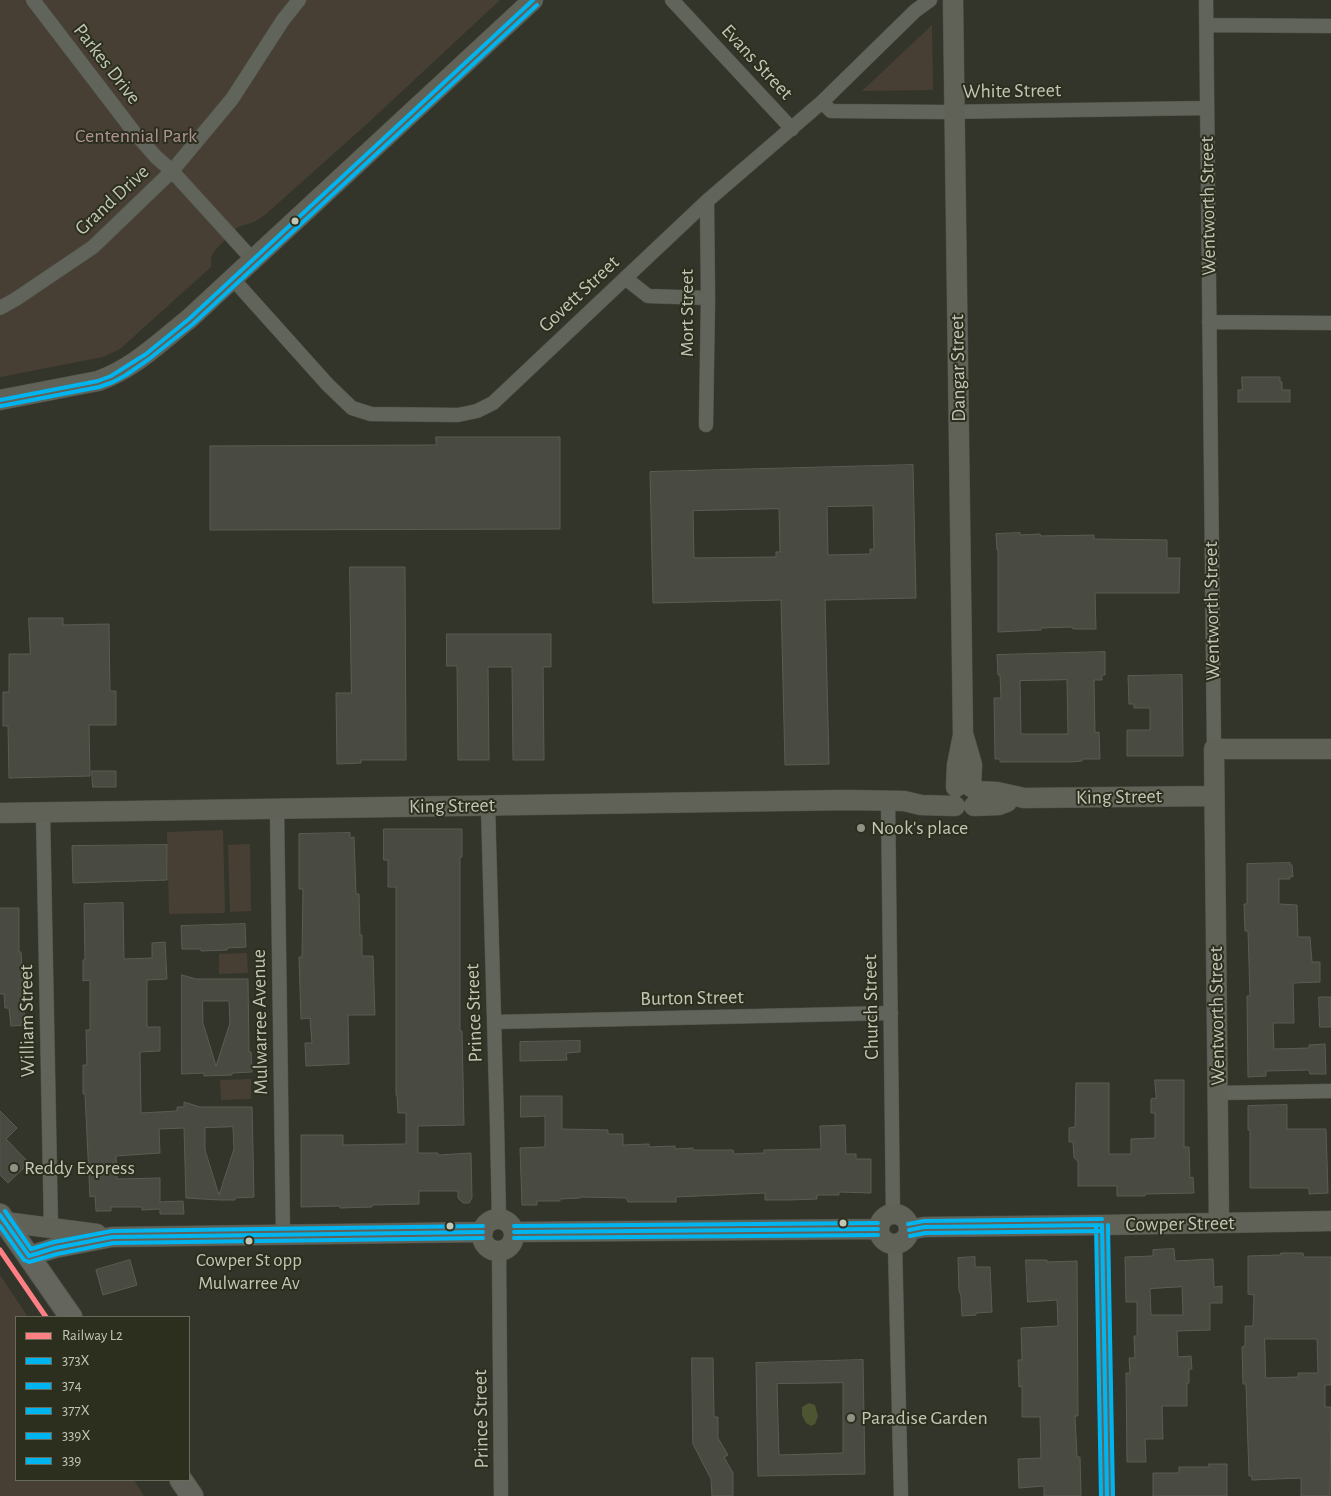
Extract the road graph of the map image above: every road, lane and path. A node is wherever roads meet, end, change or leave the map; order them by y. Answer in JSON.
{"nodes":[{"id":1,"x":33,"y":0,"type":"edge"},
{"id":2,"x":299,"y":0,"type":"edge"},
{"id":3,"x":533,"y":0,"type":"edge"},
{"id":4,"x":672,"y":0,"type":"edge"},
{"id":5,"x":930,"y":0,"type":"edge"},
{"id":6,"x":953,"y":0,"type":"edge"},
{"id":7,"x":1206,"y":0,"type":"edge"},
{"id":8,"x":1207,"y":25,"type":"junction"},
{"id":9,"x":1331,"y":26,"type":"edge"},
{"id":10,"x":822,"y":102,"type":"junction"},
{"id":11,"x":1207,"y":108,"type":"junction"},
{"id":12,"x":955,"y":112,"type":"junction"},
{"id":13,"x":792,"y":128,"type":"junction"},
{"id":14,"x":172,"y":171,"type":"junction"},
{"id":15,"x":707,"y":201,"type":"junction"},
{"id":16,"x":253,"y":260,"type":"junction"},
{"id":17,"x":625,"y":278,"type":"junction"},
{"id":18,"x":233,"y":279,"type":"junction"},
{"id":19,"x":708,"y":298,"type":"junction"},
{"id":20,"x":0,"y":308,"type":"edge"},
{"id":21,"x":1209,"y":322,"type":"junction"},
{"id":22,"x":1331,"y":323,"type":"edge"},
{"id":23,"x":0,"y":400,"type":"edge"},
{"id":24,"x":706,"y":425,"type":"dead end"},
{"id":25,"x":1331,"y":748,"type":"edge"},
{"id":26,"x":1214,"y":749,"type":"junction"},
{"id":27,"x":964,"y":795,"type":"junction"},
{"id":28,"x":1214,"y":796,"type":"junction"},
{"id":29,"x":896,"y":801,"type":"junction"},
{"id":30,"x":488,"y":806,"type":"junction"},
{"id":31,"x":277,"y":809,"type":"junction"},
{"id":32,"x":0,"y":813,"type":"edge"},
{"id":33,"x":43,"y":813,"type":"junction"},
{"id":34,"x":892,"y":1013,"type":"junction"},
{"id":35,"x":494,"y":1022,"type":"junction"},
{"id":36,"x":1331,"y":1091,"type":"edge"},
{"id":37,"x":1218,"y":1093,"type":"junction"},
{"id":38,"x":893,"y":1214,"type":"junction"},
{"id":39,"x":3,"y":1219,"type":"edge"},
{"id":40,"x":1331,"y":1221,"type":"edge"},
{"id":41,"x":1219,"y":1223,"type":"junction"},
{"id":42,"x":1102,"y":1225,"type":"junction"},
{"id":43,"x":506,"y":1226,"type":"junction"},
{"id":44,"x":51,"y":1228,"type":"junction"},
{"id":45,"x":878,"y":1229,"type":"junction"},
{"id":46,"x":910,"y":1230,"type":"junction"},
{"id":47,"x":483,"y":1232,"type":"junction"},
{"id":48,"x":283,"y":1235,"type":"junction"},
{"id":49,"x":112,"y":1237,"type":"junction"},
{"id":50,"x":896,"y":1245,"type":"junction"},
{"id":51,"x":499,"y":1251,"type":"junction"},
{"id":52,"x":29,"y":1256,"type":"junction"},
{"id":53,"x":69,"y":1316,"type":"edge"},
{"id":54,"x":182,"y":1481,"type":"edge"},
{"id":55,"x":192,"y":1496,"type":"edge"},
{"id":56,"x":501,"y":1496,"type":"edge"},
{"id":57,"x":901,"y":1496,"type":"edge"},
{"id":58,"x":1107,"y":1496,"type":"edge"}],
"edges":[{"from":1,"to":14,"type":"street","name":"Parkes Drive"},
{"from":2,"to":14,"type":"street","name":"Grand Drive"},
{"from":3,"to":16,"type":"street"},
{"from":4,"to":13,"type":"street","name":"Evans Street"},
{"from":5,"to":10,"type":"street","name":"Govett Street"},
{"from":6,"to":12,"type":"street","name":"Dangar Street"},
{"from":7,"to":8,"type":"street","name":"Wentworth Street"},
{"from":8,"to":9,"type":"street"},
{"from":8,"to":11,"type":"street","name":"Wentworth Street"},
{"from":10,"to":12,"type":"street","name":"White Street"},
{"from":10,"to":13,"type":"street","name":"Govett Street"},
{"from":11,"to":12,"type":"street","name":"White Street"},
{"from":11,"to":21,"type":"street","name":"Wentworth Street"},
{"from":12,"to":27,"type":"street","name":"Dangar Street"},
{"from":13,"to":15,"type":"street","name":"Govett Street"},
{"from":14,"to":16,"type":"street","name":"Parkes Drive"},
{"from":14,"to":20,"type":"street","name":"Grand Drive"},
{"from":15,"to":17,"type":"street","name":"Govett Street"},
{"from":15,"to":19,"type":"street","name":"Mort Street"},
{"from":16,"to":18,"type":"street"},
{"from":17,"to":18,"type":"street","name":"Govett Street"},
{"from":17,"to":19,"type":"street"},
{"from":18,"to":23,"type":"street"},
{"from":19,"to":24,"type":"street","name":"Mort Street"},
{"from":21,"to":22,"type":"street"},
{"from":21,"to":26,"type":"street","name":"Wentworth Street"},
{"from":25,"to":26,"type":"street"},
{"from":26,"to":28,"type":"street","name":"Wentworth Street"},
{"from":27,"to":28,"type":"street","name":"King Street"},
{"from":27,"to":29,"type":"street","name":"King Street"},
{"from":28,"to":37,"type":"street","name":"Wentworth Street"},
{"from":29,"to":30,"type":"street","name":"King Street"},
{"from":29,"to":34,"type":"street","name":"Church Street"},
{"from":30,"to":31,"type":"street","name":"King Street"},
{"from":30,"to":35,"type":"street","name":"Prince Street"},
{"from":31,"to":33,"type":"street","name":"King Street"},
{"from":31,"to":48,"type":"street","name":"Mulwarree Avenue"},
{"from":32,"to":33,"type":"street","name":"King Street"},
{"from":33,"to":44,"type":"street","name":"William Street"},
{"from":34,"to":35,"type":"street","name":"Burton Street"},
{"from":34,"to":38,"type":"street","name":"Church Street"},
{"from":35,"to":43,"type":"street","name":"Prince Street"},
{"from":36,"to":37,"type":"street"},
{"from":37,"to":41,"type":"street","name":"Wentworth Street"},
{"from":38,"to":45,"type":"street"},
{"from":38,"to":46,"type":"street"},
{"from":39,"to":44,"type":"street"},
{"from":39,"to":52,"type":"main road"},
{"from":40,"to":41,"type":"street","name":"Cowper Street"},
{"from":41,"to":42,"type":"street","name":"Cowper Street"},
{"from":42,"to":46,"type":"street","name":"Cowper Street"},
{"from":42,"to":58,"type":"street"},
{"from":43,"to":45,"type":"street"},
{"from":43,"to":47,"type":"street"},
{"from":43,"to":51,"type":"street"},
{"from":44,"to":49,"type":"street"},
{"from":45,"to":50,"type":"street"},
{"from":46,"to":50,"type":"street"},
{"from":47,"to":48,"type":"street"},
{"from":47,"to":51,"type":"street"},
{"from":48,"to":49,"type":"street"},
{"from":49,"to":52,"type":"street"},
{"from":50,"to":57,"type":"street"},
{"from":51,"to":56,"type":"street","name":"Prince Street"},
{"from":52,"to":53,"type":"main road"},
{"from":54,"to":55,"type":"main road"}]}
